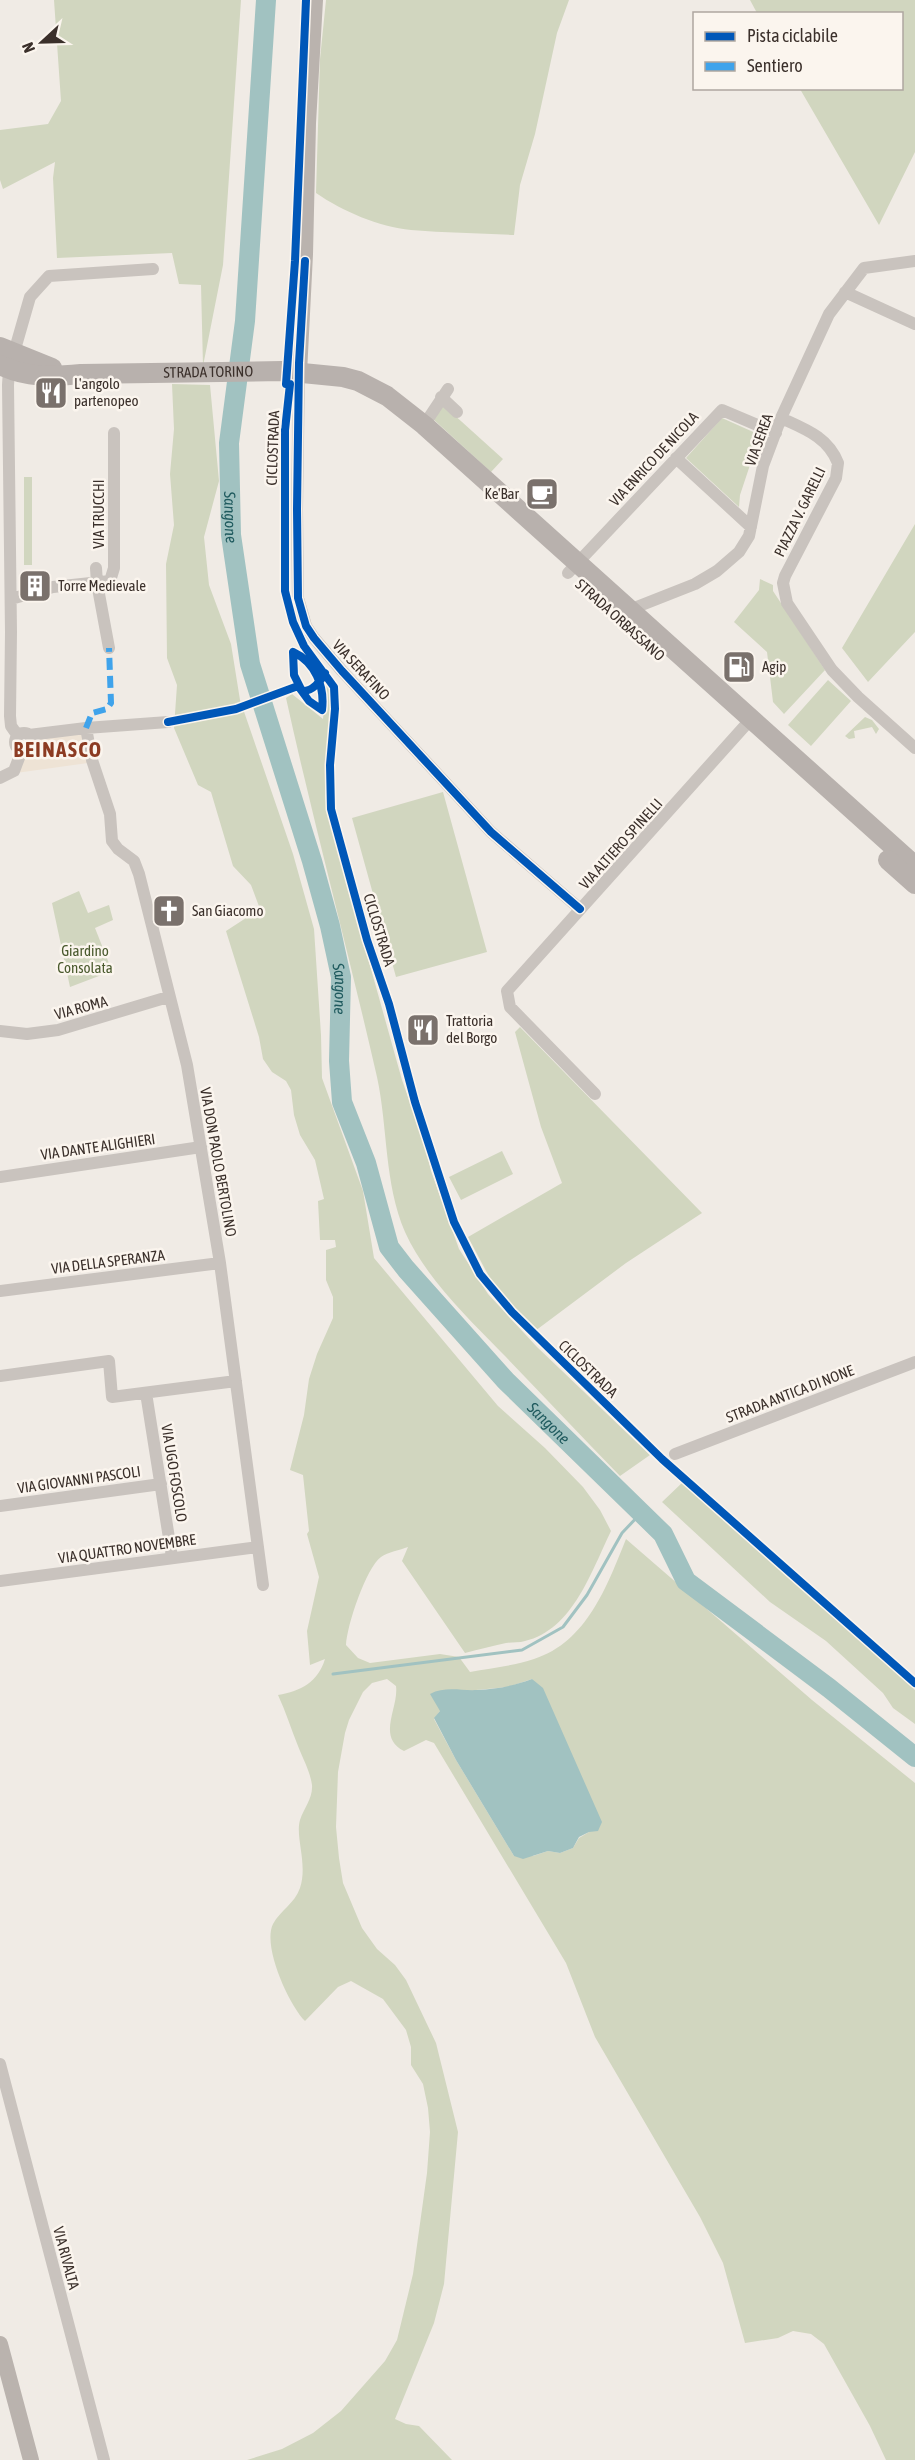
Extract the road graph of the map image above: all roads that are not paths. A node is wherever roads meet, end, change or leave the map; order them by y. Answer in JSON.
{"nodes":[{"id":1,"x":315,"y":0,"type":"edge"},
{"id":2,"x":915,"y":261,"type":"edge"},
{"id":3,"x":153,"y":269,"type":"dead end"},
{"id":4,"x":845,"y":292,"type":"junction"},
{"id":5,"x":915,"y":324,"type":"edge"},
{"id":6,"x":6,"y":359,"type":"edge"},
{"id":7,"x":298,"y":373,"type":"junction"},
{"id":8,"x":4,"y":402,"type":"edge"},
{"id":9,"x":457,"y":412,"type":"dead end"},
{"id":10,"x":781,"y":418,"type":"junction"},
{"id":11,"x":424,"y":425,"type":"junction"},
{"id":12,"x":114,"y":433,"type":"dead end"},
{"id":13,"x":776,"y":433,"type":"junction"},
{"id":14,"x":676,"y":458,"type":"junction"},
{"id":15,"x":751,"y":527,"type":"junction"},
{"id":16,"x":96,"y":568,"type":"dead end"},
{"id":17,"x":572,"y":568,"type":"junction"},
{"id":18,"x":96,"y":583,"type":"junction"},
{"id":19,"x":11,"y":599,"type":"junction"},
{"id":20,"x":624,"y":614,"type":"junction"},
{"id":21,"x":6,"y":633,"type":"edge"},
{"id":22,"x":109,"y":648,"type":"dead end"},
{"id":23,"x":168,"y":722,"type":"dead end"},
{"id":24,"x":746,"y":724,"type":"junction"},
{"id":25,"x":86,"y":728,"type":"junction"},
{"id":26,"x":24,"y":735,"type":"junction"},
{"id":27,"x":915,"y":748,"type":"edge"},
{"id":28,"x":0,"y":778,"type":"edge"},
{"id":29,"x":915,"y":866,"type":"edge"},
{"id":30,"x":915,"y":884,"type":"edge"},
{"id":31,"x":580,"y":909,"type":"junction"},
{"id":32,"x":168,"y":997,"type":"junction"},
{"id":33,"x":0,"y":1031,"type":"edge"},
{"id":34,"x":595,"y":1094,"type":"dead end"},
{"id":35,"x":201,"y":1148,"type":"junction"},
{"id":36,"x":0,"y":1177,"type":"edge"},
{"id":37,"x":220,"y":1263,"type":"junction"},
{"id":38,"x":0,"y":1291,"type":"edge"},
{"id":39,"x":915,"y":1362,"type":"edge"},
{"id":40,"x":0,"y":1376,"type":"edge"},
{"id":41,"x":236,"y":1381,"type":"junction"},
{"id":42,"x":146,"y":1393,"type":"junction"},
{"id":43,"x":675,"y":1454,"type":"dead end"},
{"id":44,"x":161,"y":1484,"type":"junction"},
{"id":45,"x":0,"y":1506,"type":"edge"},
{"id":46,"x":258,"y":1547,"type":"junction"},
{"id":47,"x":172,"y":1557,"type":"junction"},
{"id":48,"x":0,"y":1581,"type":"edge"},
{"id":49,"x":263,"y":1585,"type":"dead end"},
{"id":50,"x":0,"y":2064,"type":"edge"},
{"id":51,"x":0,"y":2344,"type":"edge"},
{"id":52,"x":31,"y":2460,"type":"edge"},
{"id":53,"x":104,"y":2460,"type":"edge"}],
"edges":[{"from":1,"to":7,"type":"street"},
{"from":2,"to":4,"type":"street","name":"VIA SEREA"},
{"from":3,"to":6,"type":"street"},
{"from":4,"to":5,"type":"street"},
{"from":4,"to":10,"type":"street","name":"VIA SEREA"},
{"from":6,"to":7,"type":"main road","name":"STRADA TORINO"},
{"from":6,"to":8,"type":"street"},
{"from":7,"to":11,"type":"main road","name":"STRADA ORBASSANO"},
{"from":7,"to":17,"type":"main road","name":"STRADA ORBASSANO"},
{"from":7,"to":31,"type":"street","name":"VIA SERAFINO"},
{"from":8,"to":19,"type":"street"},
{"from":9,"to":11,"type":"street"},
{"from":10,"to":13,"type":"street","name":"VIA SEREA"},
{"from":10,"to":27,"type":"street","name":"PIAZZA V. GARELLI"},
{"from":11,"to":17,"type":"main road","name":"STRADA ORBASSANO"},
{"from":12,"to":18,"type":"street","name":"VIA TRUCCHI"},
{"from":13,"to":14,"type":"street","name":"VIA ENRICO DE NICOLA"},
{"from":13,"to":15,"type":"street","name":"VIA SEREA"},
{"from":14,"to":15,"type":"street"},
{"from":14,"to":17,"type":"street","name":"VIA ENRICO DE NICOLA"},
{"from":15,"to":20,"type":"street","name":"VIA SEREA"},
{"from":16,"to":18,"type":"street","name":"VIA TRUCCHI"},
{"from":17,"to":20,"type":"main road","name":"STRADA ORBASSANO"},
{"from":18,"to":19,"type":"street"},
{"from":18,"to":22,"type":"street","name":"VIA TRUCCHI"},
{"from":19,"to":21,"type":"street"},
{"from":20,"to":24,"type":"main road","name":"STRADA ORBASSANO"},
{"from":21,"to":26,"type":"street"},
{"from":23,"to":25,"type":"street"},
{"from":24,"to":29,"type":"main road","name":"STRADA ORBASSANO"},
{"from":24,"to":30,"type":"main road","name":"STRADA ORBASSANO"},
{"from":24,"to":31,"type":"street","name":"VIA ALTIERO SPINELLI"},
{"from":25,"to":26,"type":"street"},
{"from":25,"to":32,"type":"street","name":"VIA DON PAOLO BERTOLINO"},
{"from":26,"to":28,"type":"street"},
{"from":31,"to":34,"type":"street","name":"VIA ALTIERO SPINELLI"},
{"from":32,"to":33,"type":"street","name":"VIA ROMA"},
{"from":32,"to":35,"type":"street","name":"VIA DON PAOLO BERTOLINO"},
{"from":35,"to":36,"type":"street","name":"VIA DANTE ALIGHIERI"},
{"from":35,"to":37,"type":"street","name":"VIA DON PAOLO BERTOLINO"},
{"from":37,"to":38,"type":"street","name":"VIA DELLA SPERANZA"},
{"from":37,"to":41,"type":"street","name":"VIA DON PAOLO BERTOLINO"},
{"from":39,"to":43,"type":"street","name":"STRADA ANTICA DI NONE"},
{"from":40,"to":42,"type":"street"},
{"from":41,"to":42,"type":"street"},
{"from":41,"to":46,"type":"street","name":"VIA DON PAOLO BERTOLINO"},
{"from":42,"to":44,"type":"street","name":"VIA UGO FOSCOLO"},
{"from":44,"to":45,"type":"street","name":"VIA GIOVANNI PASCOLI"},
{"from":44,"to":47,"type":"street","name":"VIA UGO FOSCOLO"},
{"from":46,"to":47,"type":"street","name":"VIA QUATTRO NOVEMBRE"},
{"from":46,"to":49,"type":"street","name":"VIA DON PAOLO BERTOLINO"},
{"from":47,"to":48,"type":"street","name":"VIA QUATTRO NOVEMBRE"},
{"from":50,"to":53,"type":"street","name":"VIA RIVALTA"},
{"from":51,"to":52,"type":"street"}]}
